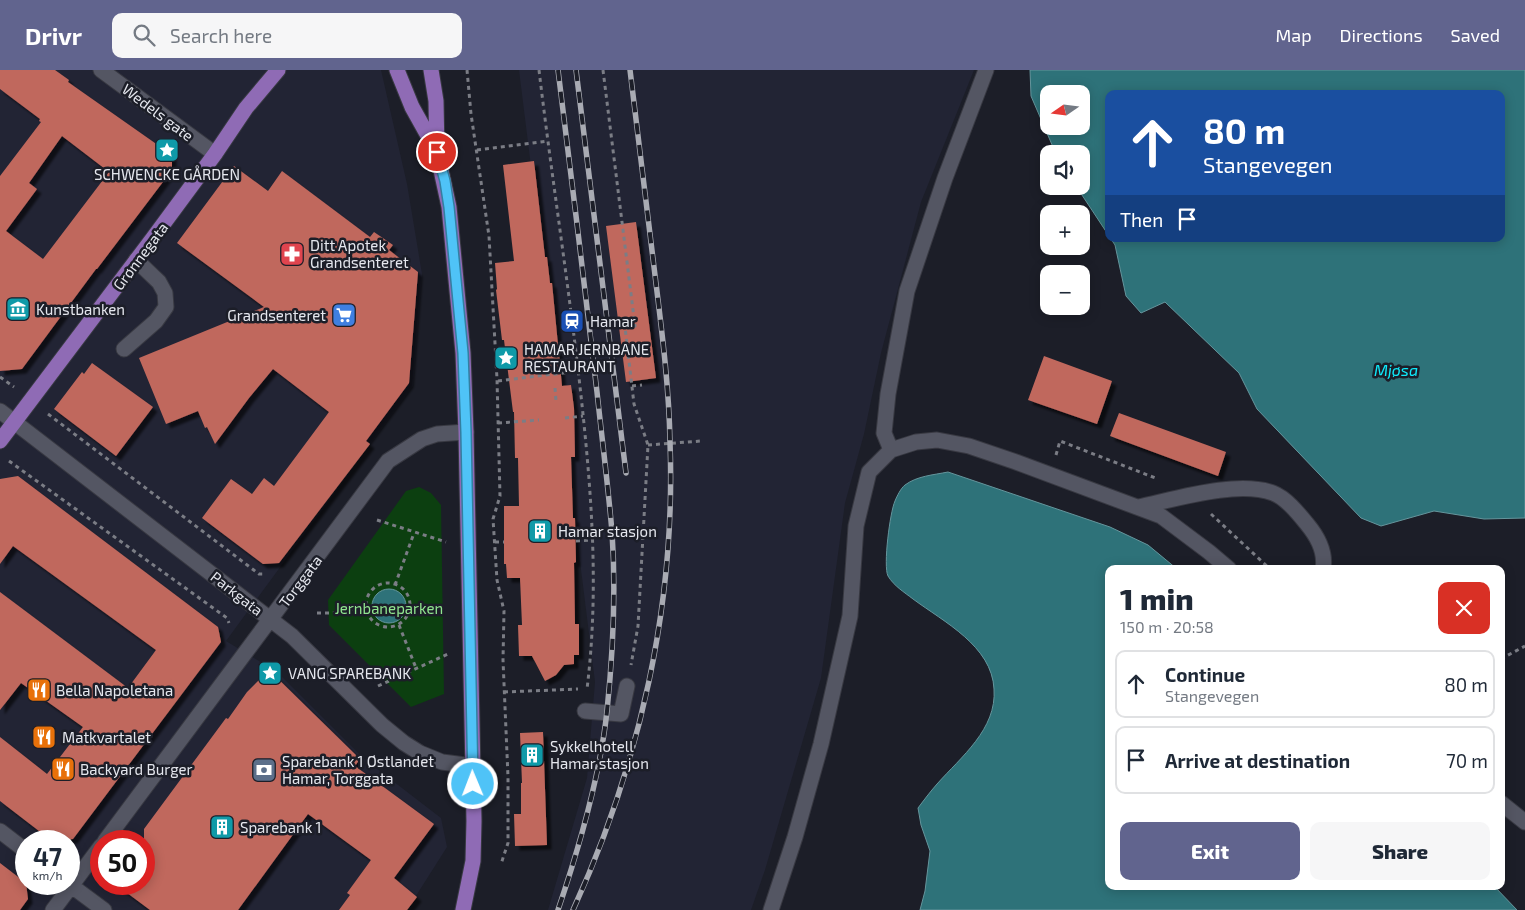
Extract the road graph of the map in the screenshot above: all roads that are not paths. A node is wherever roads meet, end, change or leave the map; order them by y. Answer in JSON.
{"nodes":[{"id":1,"x":101,"y":70,"type":"edge"},
{"id":2,"x":278,"y":70,"type":"edge"},
{"id":3,"x":397,"y":70,"type":"edge"},
{"id":4,"x":430,"y":70,"type":"edge"},
{"id":5,"x":986,"y":70,"type":"edge"},
{"id":6,"x":437,"y":152,"type":"junction"},
{"id":7,"x":215,"y":154,"type":"junction"},
{"id":8,"x":136,"y":260,"type":"junction"},
{"id":9,"x":124,"y":349,"type":"dead end"},
{"id":10,"x":0,"y":411,"type":"edge"},
{"id":11,"x":14,"y":422,"type":"junction"},
{"id":12,"x":466,"y":432,"type":"junction"},
{"id":13,"x":0,"y":441,"type":"edge"},
{"id":14,"x":891,"y":450,"type":"junction"},
{"id":15,"x":1137,"y":507,"type":"junction"},
{"id":16,"x":1224,"y":565,"type":"edge"},
{"id":17,"x":1323,"y":565,"type":"edge"},
{"id":18,"x":271,"y":619,"type":"junction"},
{"id":19,"x":626,"y":686,"type":"road end"},
{"id":20,"x":586,"y":704,"type":"road end"},
{"id":21,"x":473,"y":766,"type":"junction"},
{"id":22,"x":1505,"y":806,"type":"edge"},
{"id":23,"x":1525,"y":822,"type":"edge"},
{"id":24,"x":113,"y":830,"type":"edge"},
{"id":25,"x":0,"y":831,"type":"edge"},
{"id":26,"x":15,"y":843,"type":"edge"},
{"id":27,"x":90,"y":860,"type":"edge"},
{"id":28,"x":80,"y":872,"type":"edge"},
{"id":29,"x":80,"y":892,"type":"edge"},
{"id":30,"x":63,"y":895,"type":"edge"},
{"id":31,"x":53,"y":910,"type":"edge"},
{"id":32,"x":104,"y":910,"type":"edge"},
{"id":33,"x":463,"y":910,"type":"edge"},
{"id":34,"x":771,"y":910,"type":"edge"}],
"edges":[{"from":1,"to":7,"type":"street","name":"Wedels gate"},
{"from":2,"to":7,"type":"main road","name":"Grønnegata"},
{"from":3,"to":6,"type":"main road"},
{"from":4,"to":6,"type":"main road"},
{"from":5,"to":14,"type":"street"},
{"from":6,"to":12,"type":"main road"},
{"from":7,"to":8,"type":"main road","name":"Grønnegata"},
{"from":8,"to":9,"type":"street"},
{"from":8,"to":11,"type":"main road","name":"Grønnegata"},
{"from":10,"to":11,"type":"street","name":"Parkgata"},
{"from":11,"to":13,"type":"main road","name":"Grønnegata"},
{"from":11,"to":18,"type":"street","name":"Parkgata"},
{"from":12,"to":18,"type":"street","name":"Torggata"},
{"from":12,"to":21,"type":"main road"},
{"from":14,"to":15,"type":"street"},
{"from":14,"to":34,"type":"street"},
{"from":15,"to":16,"type":"street"},
{"from":15,"to":17,"type":"street"},
{"from":18,"to":21,"type":"street","name":"Parkgata"},
{"from":18,"to":24,"type":"street","name":"Torggata"},
{"from":19,"to":20,"type":"street"},
{"from":21,"to":33,"type":"main road"},
{"from":22,"to":23,"type":"street"},
{"from":25,"to":26,"type":"street"},
{"from":27,"to":28,"type":"street"},
{"from":29,"to":32,"type":"street"},
{"from":30,"to":31,"type":"street"}]}
